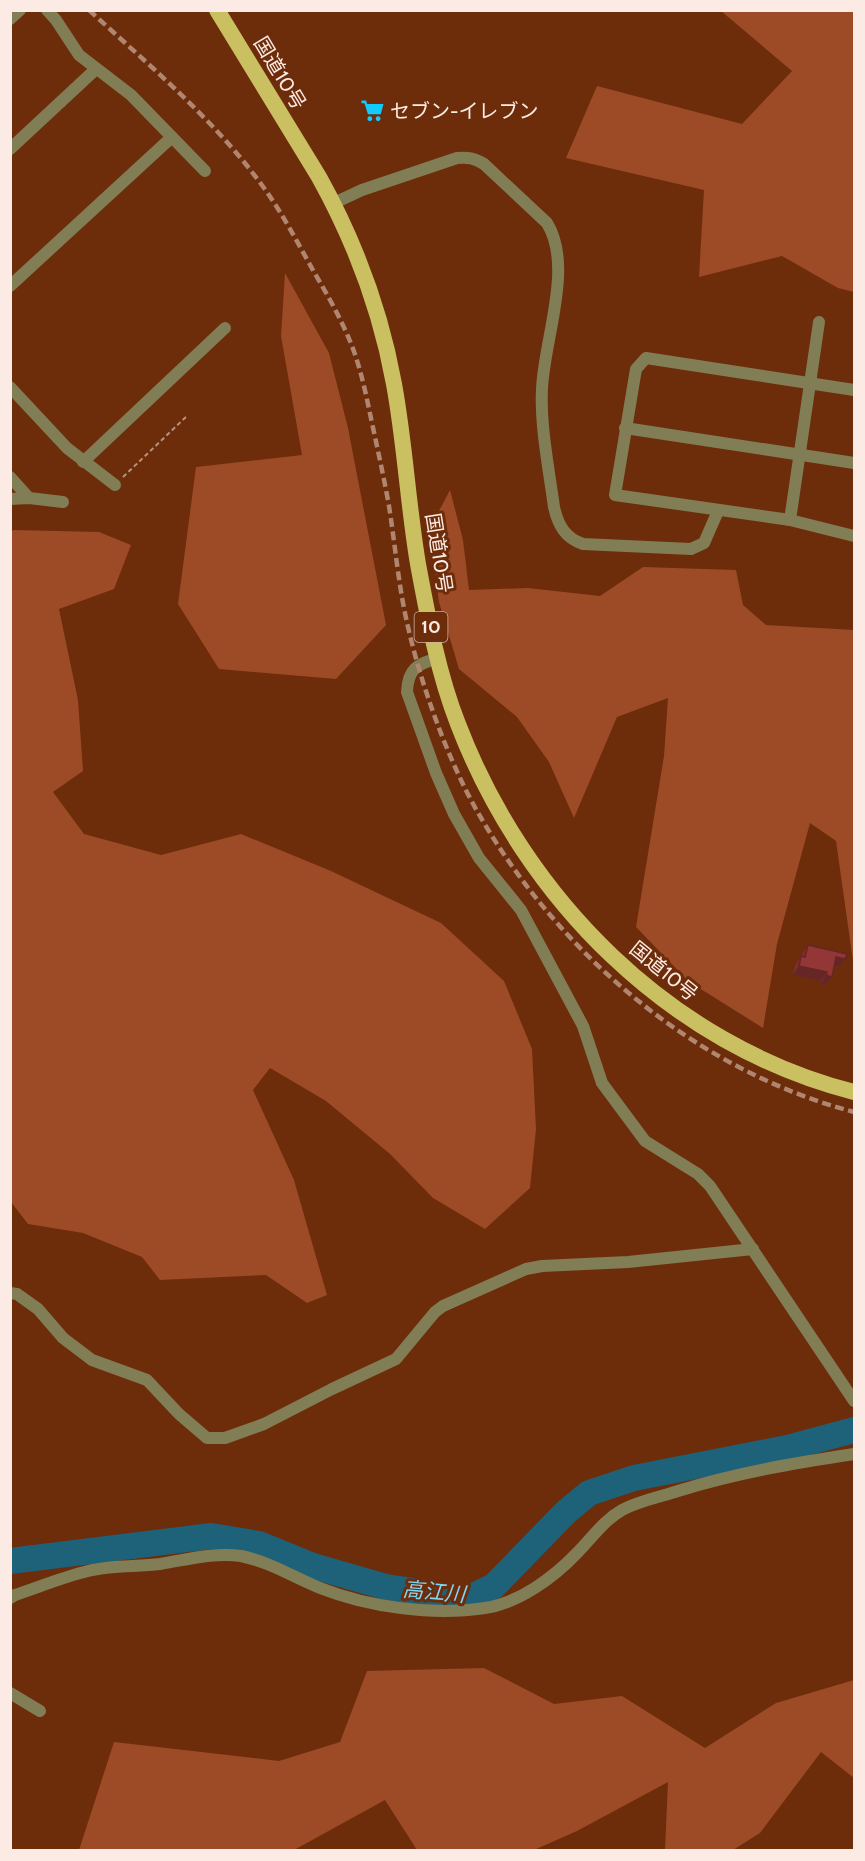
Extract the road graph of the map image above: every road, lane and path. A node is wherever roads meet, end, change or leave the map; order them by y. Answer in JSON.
{"nodes":[{"id":1,"x":20,"y":10,"type":"edge"},
{"id":2,"x":47,"y":10,"type":"edge"},
{"id":3,"x":217,"y":10,"type":"edge"},
{"id":4,"x":10,"y":19,"type":"edge"},
{"id":5,"x":96,"y":69,"type":"junction"},
{"id":6,"x":172,"y":137,"type":"junction"},
{"id":7,"x":10,"y":149,"type":"edge"},
{"id":8,"x":205,"y":171,"type":"dead end"},
{"id":9,"x":334,"y":203,"type":"junction"},
{"id":10,"x":10,"y":286,"type":"edge"},
{"id":11,"x":819,"y":322,"type":"dead end"},
{"id":12,"x":225,"y":328,"type":"dead end"},
{"id":13,"x":810,"y":383,"type":"junction"},
{"id":14,"x":10,"y":387,"type":"edge"},
{"id":15,"x":855,"y":390,"type":"edge"},
{"id":16,"x":189,"y":415,"type":"dead end"},
{"id":17,"x":625,"y":428,"type":"junction"},
{"id":18,"x":800,"y":455,"type":"junction"},
{"id":19,"x":83,"y":462,"type":"junction"},
{"id":20,"x":855,"y":463,"type":"edge"},
{"id":21,"x":10,"y":477,"type":"edge"},
{"id":22,"x":115,"y":484,"type":"joint"},
{"id":23,"x":29,"y":498,"type":"junction"},
{"id":24,"x":10,"y":499,"type":"edge"},
{"id":25,"x":63,"y":502,"type":"dead end"},
{"id":26,"x":718,"y":511,"type":"junction"},
{"id":27,"x":790,"y":520,"type":"junction"},
{"id":28,"x":855,"y":536,"type":"edge"},
{"id":29,"x":437,"y":658,"type":"junction"},
{"id":30,"x":855,"y":1092,"type":"edge"},
{"id":31,"x":753,"y":1249,"type":"junction"},
{"id":32,"x":10,"y":1293,"type":"edge"},
{"id":33,"x":853,"y":1397,"type":"edge"},
{"id":34,"x":855,"y":1454,"type":"edge"},
{"id":35,"x":10,"y":1598,"type":"edge"},
{"id":36,"x":10,"y":1693,"type":"edge"},
{"id":37,"x":40,"y":1711,"type":"dead end"}],
"edges":[{"from":1,"to":4,"type":"street"},
{"from":2,"to":5,"type":"street"},
{"from":3,"to":9,"type":"highway","name":"国道10号","number":"10"},
{"from":5,"to":6,"type":"street"},
{"from":5,"to":7,"type":"street"},
{"from":6,"to":8,"type":"street"},
{"from":6,"to":10,"type":"street"},
{"from":9,"to":26,"type":"street"},
{"from":9,"to":29,"type":"highway","name":"国道10号","number":"10"},
{"from":11,"to":13,"type":"street"},
{"from":12,"to":19,"type":"street"},
{"from":13,"to":15,"type":"street"},
{"from":13,"to":17,"type":"street"},
{"from":13,"to":18,"type":"street"},
{"from":14,"to":19,"type":"street"},
{"from":16,"to":22,"type":"path"},
{"from":17,"to":18,"type":"street"},
{"from":17,"to":26,"type":"street"},
{"from":18,"to":20,"type":"street"},
{"from":18,"to":27,"type":"street"},
{"from":19,"to":22,"type":"street"},
{"from":21,"to":23,"type":"street"},
{"from":23,"to":24,"type":"street"},
{"from":23,"to":25,"type":"street"},
{"from":26,"to":27,"type":"street"},
{"from":27,"to":28,"type":"street"},
{"from":29,"to":30,"type":"highway","name":"国道10号","number":"10"},
{"from":29,"to":31,"type":"street"},
{"from":31,"to":32,"type":"street"},
{"from":31,"to":33,"type":"street"},
{"from":34,"to":35,"type":"street"},
{"from":36,"to":37,"type":"street"}]}
